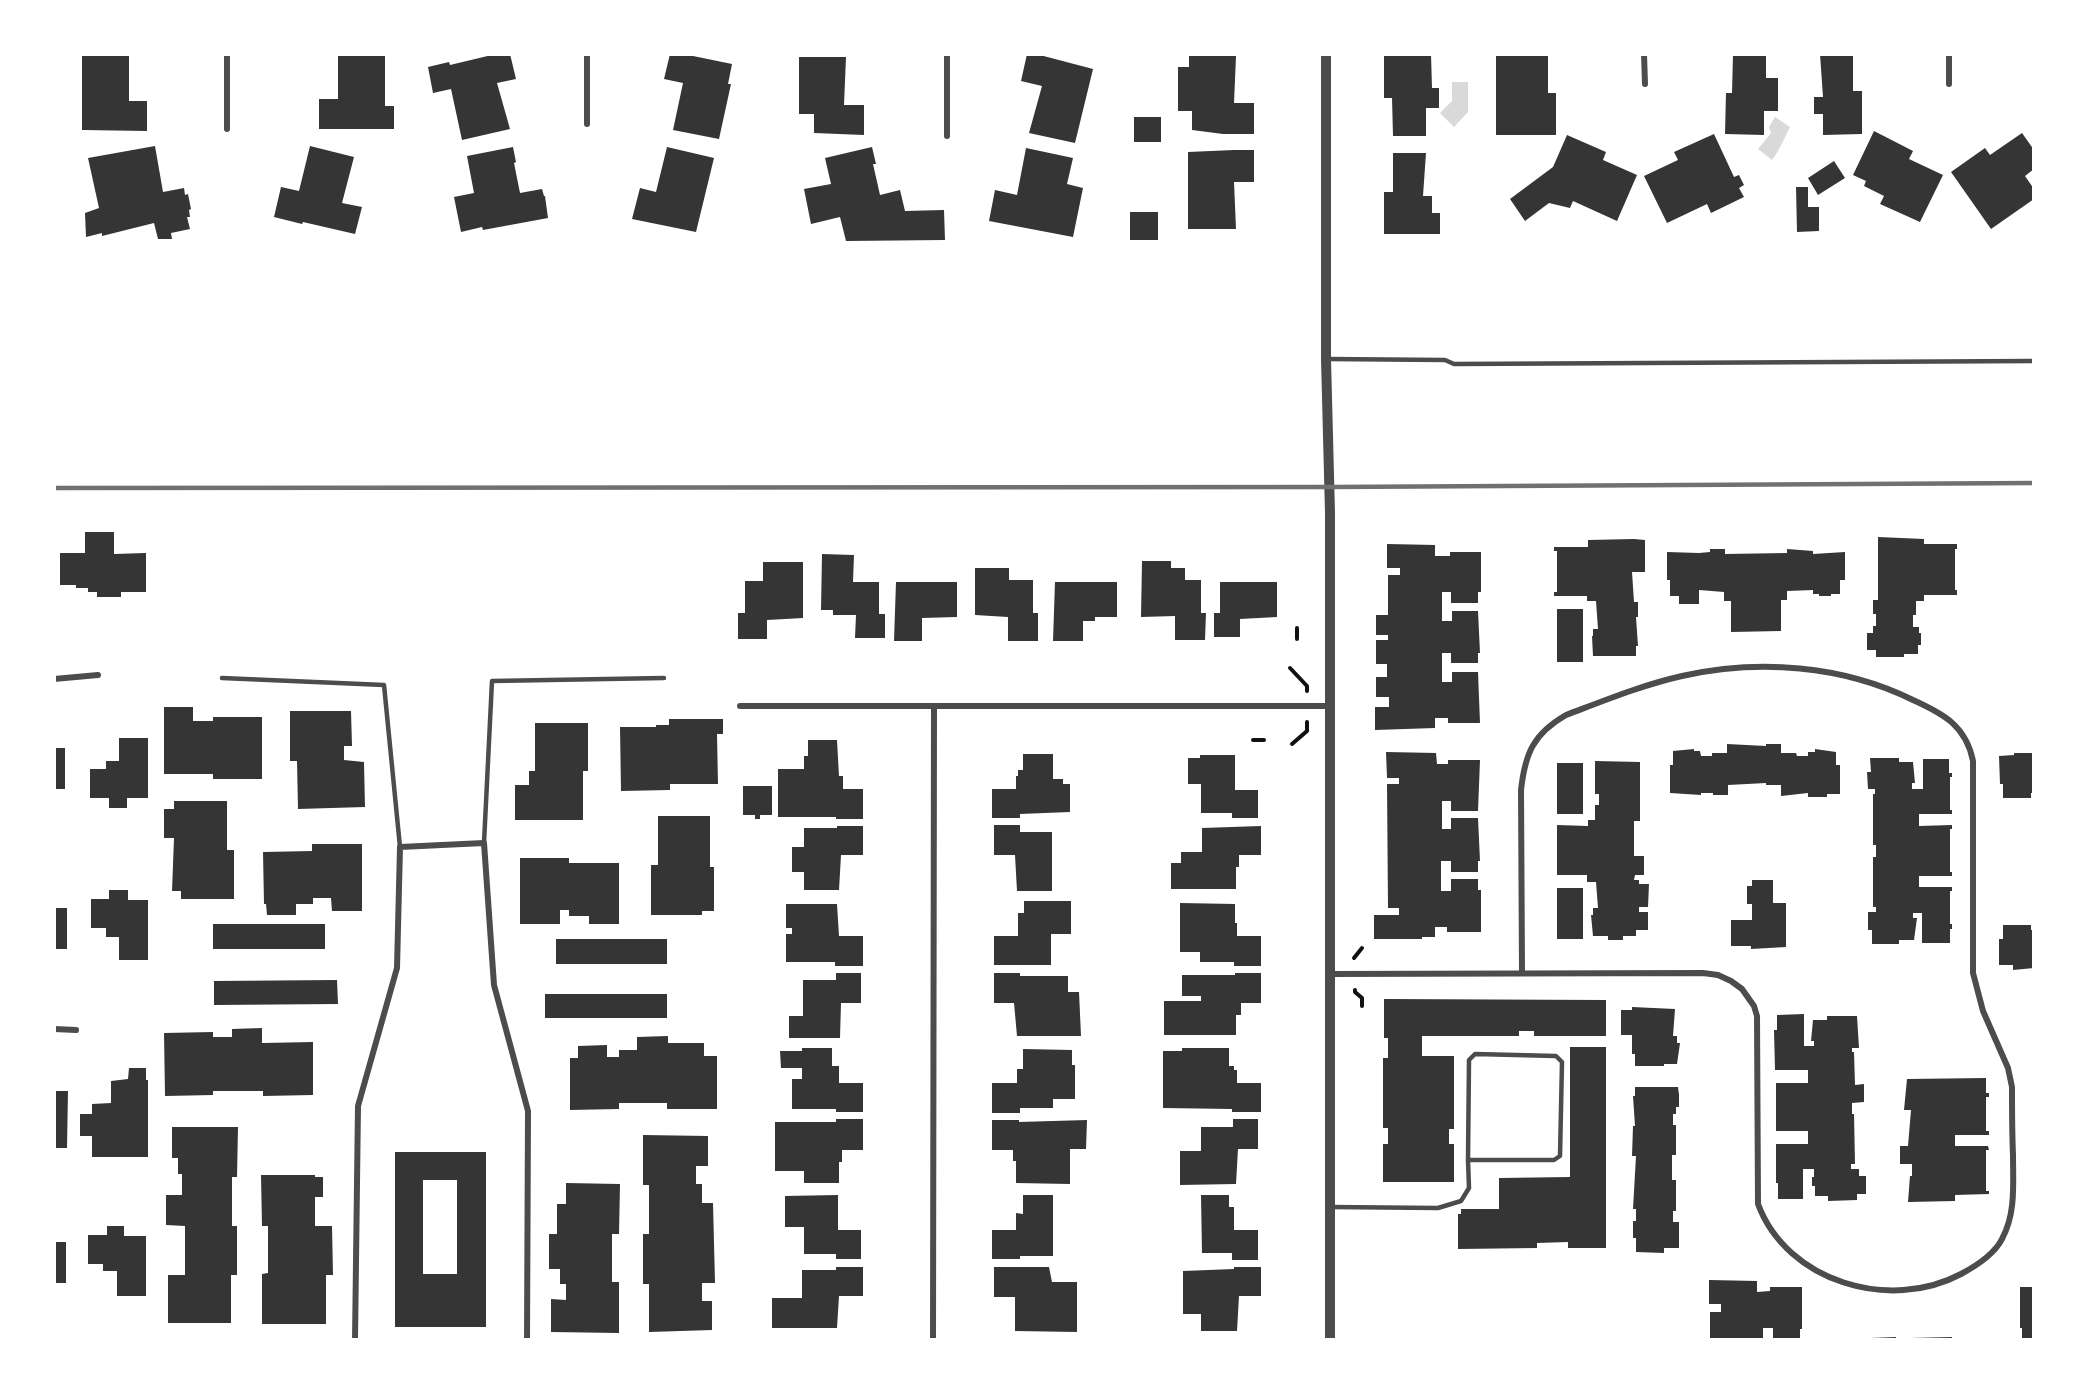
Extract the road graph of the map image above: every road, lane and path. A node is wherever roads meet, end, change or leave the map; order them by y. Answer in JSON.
{"nodes":[{"id":1,"x":227,"y":54,"type":"edge"},
{"id":2,"x":587,"y":54,"type":"edge"},
{"id":3,"x":947,"y":54,"type":"edge"},
{"id":4,"x":1326,"y":54,"type":"edge"},
{"id":5,"x":1644,"y":54,"type":"edge"},
{"id":6,"x":1949,"y":54,"type":"edge"},
{"id":7,"x":1645,"y":84,"type":"dead end"},
{"id":8,"x":1949,"y":84,"type":"dead end"},
{"id":9,"x":587,"y":124,"type":"dead end"},
{"id":10,"x":227,"y":129,"type":"dead end"},
{"id":11,"x":947,"y":136,"type":"dead end"},
{"id":12,"x":1326,"y":359,"type":"junction"},
{"id":13,"x":2034,"y":361,"type":"edge"},
{"id":14,"x":1297,"y":628,"type":"dead end"},
{"id":15,"x":1297,"y":639,"type":"dead end"},
{"id":16,"x":1290,"y":668,"type":"dead end"},
{"id":17,"x":98,"y":675,"type":"dead end"},
{"id":18,"x":1298,"y":677,"type":"dead end"},
{"id":19,"x":222,"y":678,"type":"dead end"},
{"id":20,"x":664,"y":678,"type":"dead end"},
{"id":21,"x":54,"y":679,"type":"edge"},
{"id":22,"x":740,"y":706,"type":"dead end"},
{"id":23,"x":934,"y":706,"type":"junction"},
{"id":24,"x":1330,"y":706,"type":"junction"},
{"id":25,"x":1299,"y":738,"type":"dead end"},
{"id":26,"x":1253,"y":740,"type":"dead end"},
{"id":27,"x":1264,"y":740,"type":"dead end"},
{"id":28,"x":1292,"y":744,"type":"dead end"},
{"id":29,"x":484,"y":843,"type":"junction"},
{"id":30,"x":400,"y":847,"type":"junction"},
{"id":31,"x":1522,"y":973,"type":"junction"},
{"id":32,"x":1330,"y":974,"type":"junction"},
{"id":33,"x":1362,"y":998,"type":"dead end"},
{"id":34,"x":1362,"y":1006,"type":"dead end"},
{"id":35,"x":54,"y":1029,"type":"edge"},
{"id":36,"x":76,"y":1030,"type":"dead end"},
{"id":37,"x":1468,"y":1160,"type":"junction"},
{"id":38,"x":1330,"y":1207,"type":"junction"},
{"id":39,"x":355,"y":1340,"type":"edge"},
{"id":40,"x":527,"y":1340,"type":"edge"},
{"id":41,"x":933,"y":1340,"type":"edge"},
{"id":42,"x":1330,"y":1340,"type":"edge"}],
"edges":[{"from":1,"to":10,"type":"street"},
{"from":2,"to":9,"type":"street"},
{"from":3,"to":11,"type":"street"},
{"from":4,"to":12,"type":"street"},
{"from":5,"to":7,"type":"street"},
{"from":6,"to":8,"type":"street"},
{"from":12,"to":13,"type":"lane"},
{"from":12,"to":24,"type":"street"},
{"from":14,"to":15,"type":"path"},
{"from":16,"to":18,"type":"path"},
{"from":17,"to":21,"type":"street"},
{"from":19,"to":30,"type":"lane"},
{"from":20,"to":29,"type":"lane"},
{"from":22,"to":23,"type":"street"},
{"from":23,"to":24,"type":"street"},
{"from":23,"to":41,"type":"street"},
{"from":24,"to":32,"type":"street"},
{"from":25,"to":28,"type":"path"},
{"from":26,"to":27,"type":"path"},
{"from":29,"to":30,"type":"street"},
{"from":29,"to":40,"type":"street"},
{"from":30,"to":39,"type":"street"},
{"from":31,"to":31,"type":"street"},
{"from":31,"to":32,"type":"street"},
{"from":32,"to":38,"type":"street"},
{"from":33,"to":34,"type":"path"},
{"from":35,"to":36,"type":"street"},
{"from":37,"to":37,"type":"lane"},
{"from":37,"to":38,"type":"lane"},
{"from":38,"to":42,"type":"street"}]}
